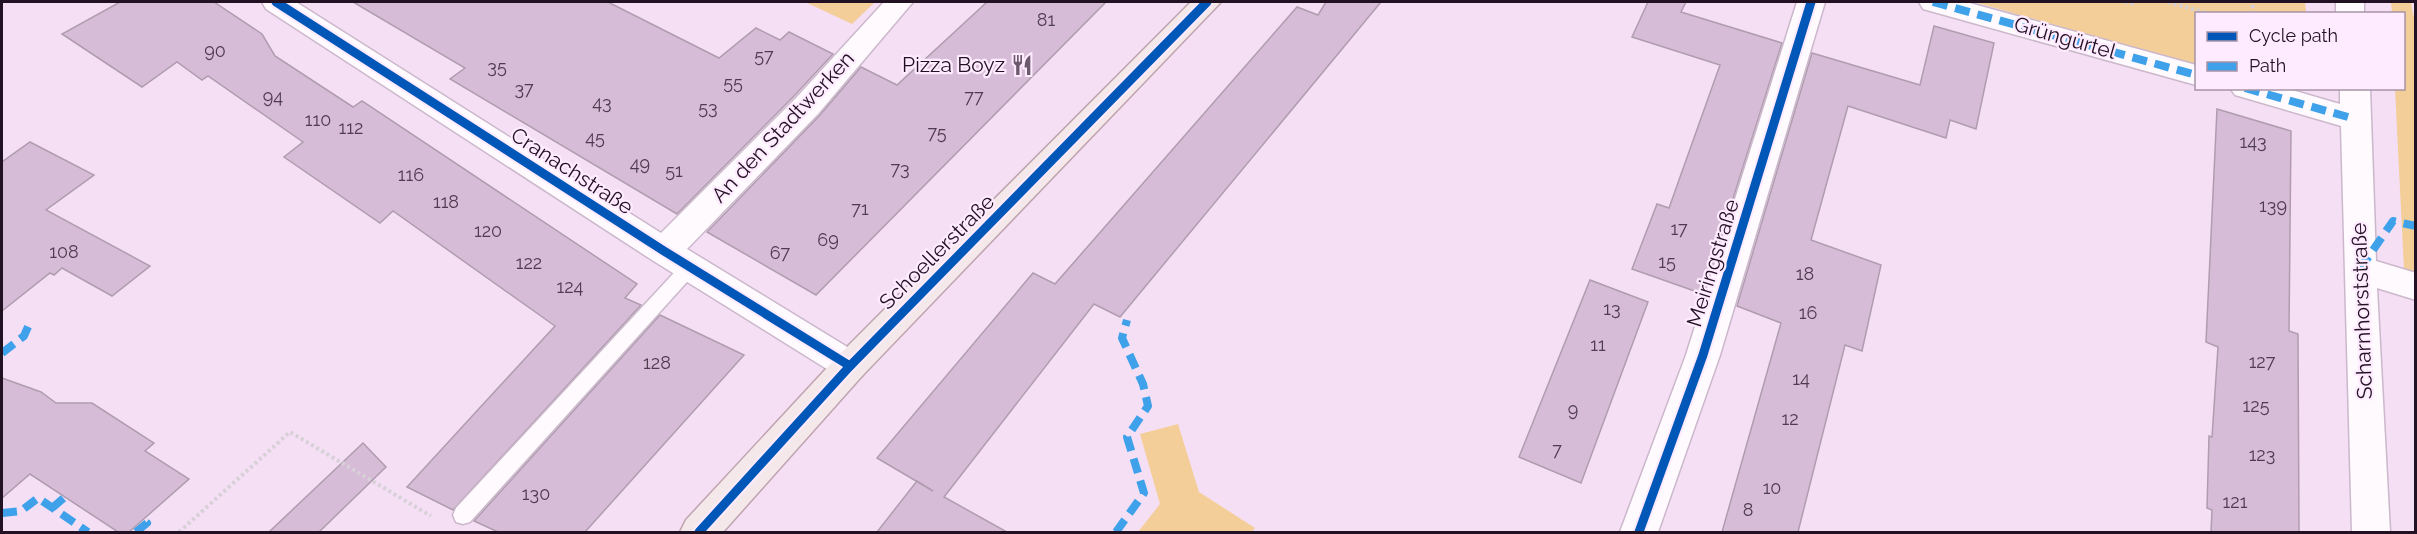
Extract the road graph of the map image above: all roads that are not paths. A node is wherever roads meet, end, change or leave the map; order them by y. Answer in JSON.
{"nodes":[{"id":1,"x":276,"y":2,"type":"edge"},
{"id":2,"x":899,"y":2,"type":"edge"},
{"id":3,"x":1207,"y":2,"type":"edge"},
{"id":4,"x":1811,"y":2,"type":"edge"},
{"id":5,"x":1933,"y":2,"type":"edge"},
{"id":6,"x":2195,"y":75,"type":"edge"},
{"id":7,"x":2252,"y":90,"type":"edge"},
{"id":8,"x":2355,"y":90,"type":"edge"},
{"id":9,"x":2355,"y":119,"type":"junction"},
{"id":10,"x":664,"y":251,"type":"junction"},
{"id":11,"x":690,"y":267,"type":"junction"},
{"id":12,"x":2360,"y":269,"type":"junction"},
{"id":13,"x":2415,"y":287,"type":"edge"},
{"id":14,"x":850,"y":366,"type":"junction"},
{"id":15,"x":463,"y":515,"type":"road end"},
{"id":16,"x":699,"y":532,"type":"edge"},
{"id":17,"x":1639,"y":532,"type":"edge"},
{"id":18,"x":2371,"y":532,"type":"edge"}],
"edges":[{"from":1,"to":10,"type":"street","name":"Cranachstraße"},
{"from":2,"to":10,"type":"street","name":"An den Stadtwerken"},
{"from":3,"to":14,"type":"main road","name":"Schoellerstraße"},
{"from":4,"to":17,"type":"street","name":"Meiringstraße"},
{"from":5,"to":6,"type":"street","name":"Grüngürtel"},
{"from":7,"to":9,"type":"street"},
{"from":8,"to":9,"type":"street","name":"Scharnhorststraße"},
{"from":9,"to":12,"type":"street","name":"Scharnhorststraße"},
{"from":10,"to":11,"type":"street","name":"Cranachstraße"},
{"from":11,"to":14,"type":"street","name":"Cranachstraße"},
{"from":11,"to":15,"type":"lane"},
{"from":12,"to":13,"type":"street"},
{"from":12,"to":18,"type":"street","name":"Scharnhorststraße"},
{"from":14,"to":16,"type":"main road","name":"Schoellerstraße"}]}
